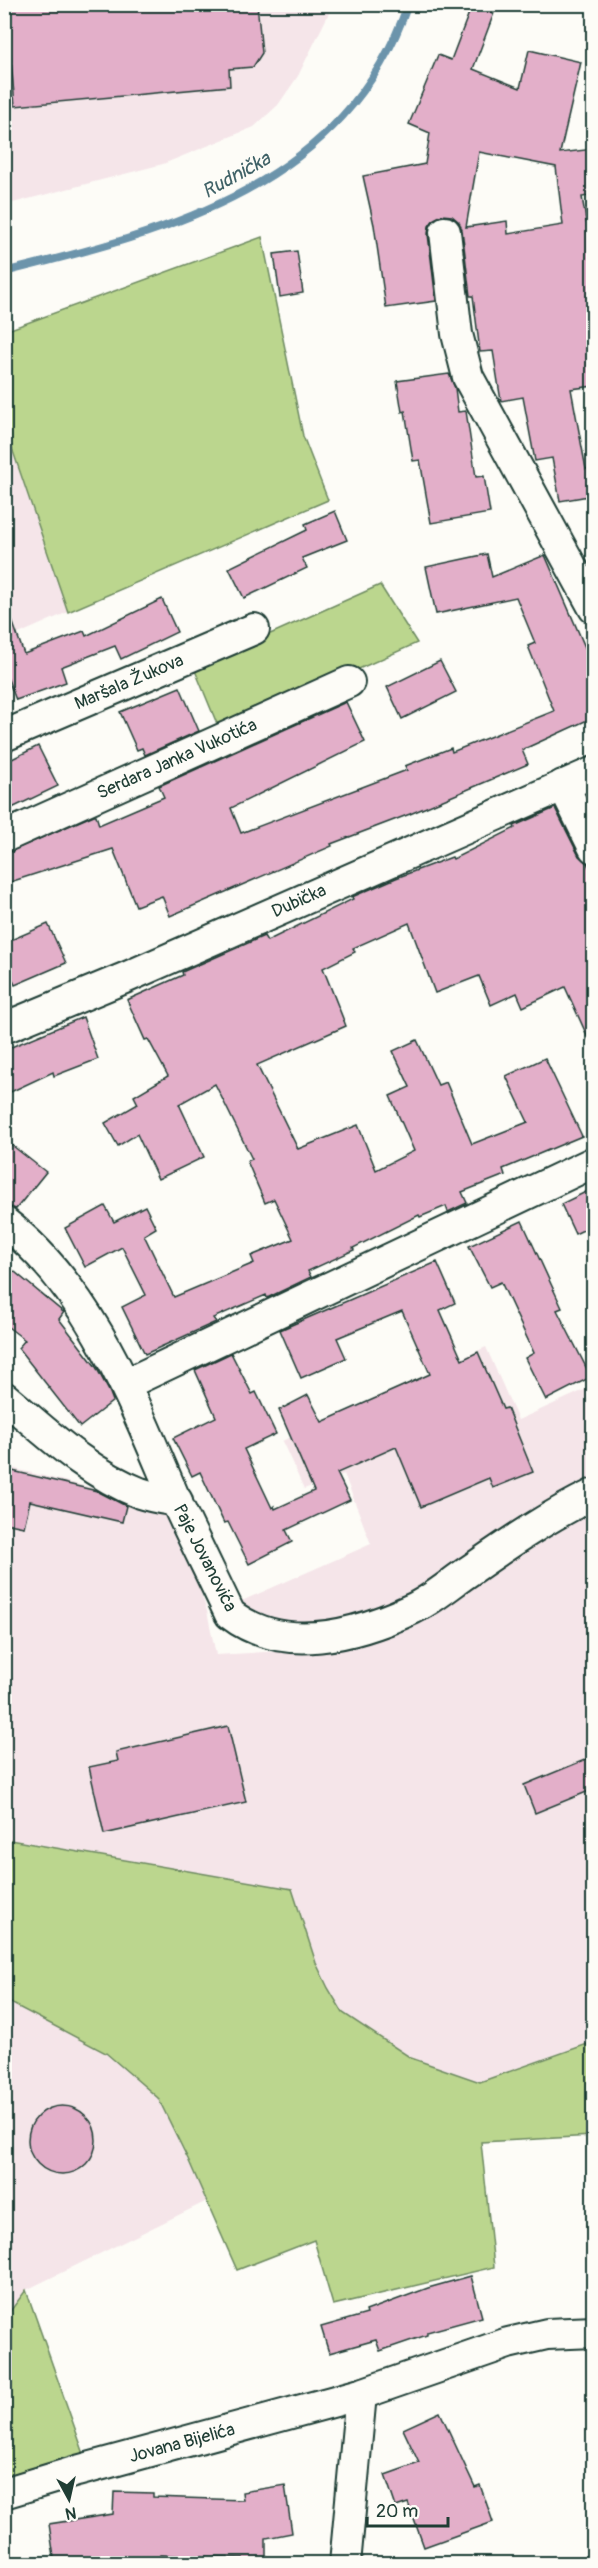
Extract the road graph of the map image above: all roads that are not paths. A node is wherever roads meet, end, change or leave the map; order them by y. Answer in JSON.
{"nodes":[{"id":1,"x":445,"y":232,"type":"dead end"},
{"id":2,"x":594,"y":608,"type":"edge"},
{"id":3,"x":254,"y":629,"type":"dead end"},
{"id":4,"x":349,"y":682,"type":"dead end"},
{"id":5,"x":4,"y":736,"type":"edge"},
{"id":6,"x":594,"y":772,"type":"edge"},
{"id":7,"x":563,"y":785,"type":"junction"},
{"id":8,"x":4,"y":837,"type":"edge"},
{"id":9,"x":594,"y":848,"type":"edge"},
{"id":10,"x":4,"y":1028,"type":"edge"},
{"id":11,"x":594,"y":1162,"type":"edge"},
{"id":12,"x":4,"y":1222,"type":"edge"},
{"id":13,"x":126,"y":1384,"type":"junction"},
{"id":14,"x":4,"y":1397,"type":"edge"},
{"id":15,"x":594,"y":1494,"type":"edge"},
{"id":16,"x":177,"y":1501,"type":"junction"},
{"id":17,"x":594,"y":2332,"type":"edge"},
{"id":18,"x":361,"y":2394,"type":"junction"},
{"id":19,"x":4,"y":2493,"type":"edge"},
{"id":20,"x":345,"y":2564,"type":"edge"}],
"edges":[{"from":1,"to":2,"type":"street"},
{"from":3,"to":5,"type":"street","name":"Maršala Žukova"},
{"from":4,"to":8,"type":"street","name":"Serdara Janka Vukotića"},
{"from":6,"to":7,"type":"street","name":"Dubička"},
{"from":7,"to":9,"type":"street"},
{"from":7,"to":10,"type":"street","name":"Dubička"},
{"from":11,"to":13,"type":"street"},
{"from":12,"to":13,"type":"street","name":"Paje Jovanovića"},
{"from":13,"to":16,"type":"street","name":"Paje Jovanovića"},
{"from":14,"to":16,"type":"street"},
{"from":15,"to":16,"type":"street","name":"Paje Jovanovića"},
{"from":17,"to":18,"type":"street","name":"Jovana Bijelića"},
{"from":18,"to":19,"type":"street","name":"Jovana Bijelića"},
{"from":18,"to":20,"type":"street"}]}
